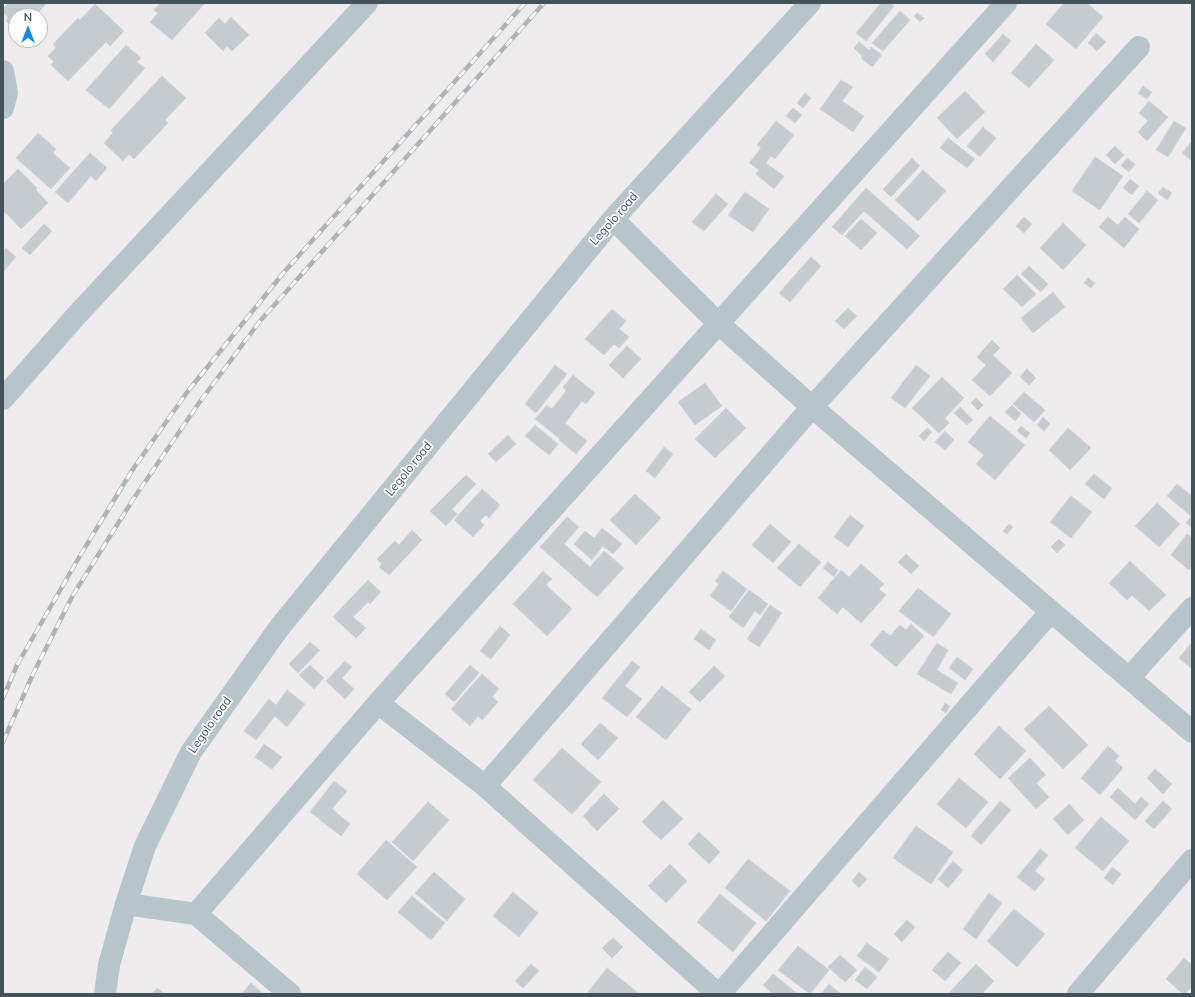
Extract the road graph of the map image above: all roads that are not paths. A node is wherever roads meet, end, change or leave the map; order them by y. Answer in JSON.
{"nodes":[{"id":1,"x":367,"y":3,"type":"edge"},
{"id":2,"x":810,"y":3,"type":"edge"},
{"id":3,"x":1006,"y":3,"type":"edge"},
{"id":4,"x":1139,"y":47,"type":"dead end"},
{"id":5,"x":3,"y":71,"type":"edge"},
{"id":6,"x":3,"y":108,"type":"edge"},
{"id":7,"x":613,"y":219,"type":"junction"},
{"id":8,"x":719,"y":324,"type":"junction"},
{"id":9,"x":3,"y":399,"type":"edge"},
{"id":10,"x":812,"y":407,"type":"junction"},
{"id":11,"x":1192,"y":608,"type":"edge"},
{"id":12,"x":1051,"y":611,"type":"junction"},
{"id":13,"x":1129,"y":678,"type":"junction"},
{"id":14,"x":378,"y":703,"type":"junction"},
{"id":15,"x":1192,"y":732,"type":"edge"},
{"id":16,"x":485,"y":786,"type":"junction"},
{"id":17,"x":1192,"y":860,"type":"edge"},
{"id":18,"x":126,"y":904,"type":"junction"},
{"id":19,"x":196,"y":914,"type":"junction"},
{"id":20,"x":1089,"y":990,"type":"edge"},
{"id":21,"x":105,"y":994,"type":"edge"},
{"id":22,"x":290,"y":994,"type":"edge"},
{"id":23,"x":719,"y":994,"type":"edge"}],
"edges":[{"from":1,"to":9,"type":"street"},
{"from":2,"to":7,"type":"street","name":"Legolo road"},
{"from":3,"to":8,"type":"street"},
{"from":4,"to":10,"type":"street"},
{"from":5,"to":6,"type":"street"},
{"from":7,"to":8,"type":"street"},
{"from":7,"to":18,"type":"street","name":"Legolo road"},
{"from":8,"to":10,"type":"street"},
{"from":8,"to":14,"type":"street"},
{"from":10,"to":12,"type":"street"},
{"from":10,"to":16,"type":"street"},
{"from":11,"to":13,"type":"street"},
{"from":12,"to":13,"type":"street"},
{"from":12,"to":23,"type":"street"},
{"from":13,"to":15,"type":"street"},
{"from":14,"to":16,"type":"street"},
{"from":14,"to":19,"type":"street"},
{"from":16,"to":23,"type":"street"},
{"from":17,"to":20,"type":"street"},
{"from":18,"to":19,"type":"street"},
{"from":18,"to":21,"type":"street","name":"Legolo road"},
{"from":19,"to":22,"type":"street"}]}
